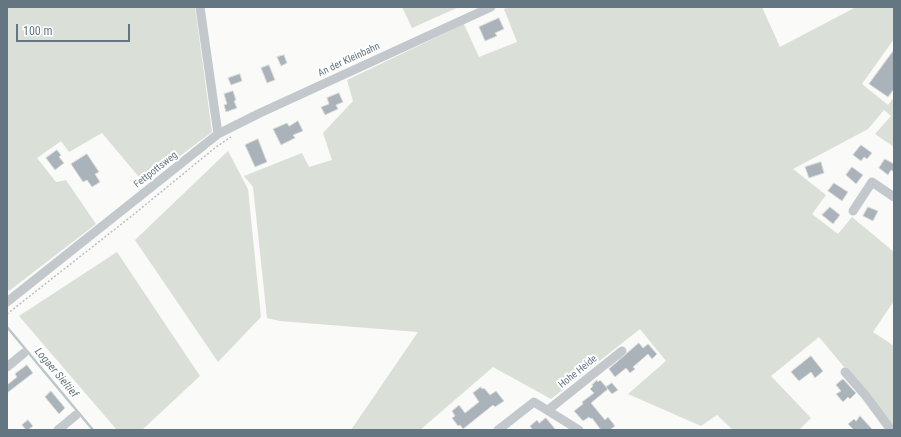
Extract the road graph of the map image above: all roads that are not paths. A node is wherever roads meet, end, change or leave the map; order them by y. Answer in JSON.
{"nodes":[{"id":1,"x":200,"y":7,"type":"edge"},
{"id":2,"x":491,"y":7,"type":"edge"},
{"id":3,"x":218,"y":134,"type":"junction"},
{"id":4,"x":894,"y":197,"type":"edge"},
{"id":5,"x":853,"y":211,"type":"dead end"},
{"id":6,"x":7,"y":302,"type":"edge"},
{"id":7,"x":622,"y":351,"type":"dead end"},
{"id":8,"x":24,"y":353,"type":"dead end"},
{"id":9,"x":7,"y":367,"type":"edge"},
{"id":10,"x":845,"y":372,"type":"dead end"},
{"id":11,"x":548,"y":410,"type":"junction"},
{"id":12,"x":76,"y":415,"type":"dead end"},
{"id":13,"x":58,"y":430,"type":"edge"},
{"id":14,"x":498,"y":430,"type":"edge"},
{"id":15,"x":579,"y":430,"type":"edge"},
{"id":16,"x":891,"y":430,"type":"edge"}],
"edges":[{"from":1,"to":3,"type":"street"},
{"from":2,"to":3,"type":"street","name":"An der Kleinbahn"},
{"from":3,"to":6,"type":"street","name":"Fettpottsweg"},
{"from":4,"to":5,"type":"street"},
{"from":7,"to":11,"type":"street","name":"Hohe Heide"},
{"from":8,"to":9,"type":"street"},
{"from":10,"to":16,"type":"street"},
{"from":11,"to":14,"type":"street"},
{"from":11,"to":15,"type":"street"},
{"from":12,"to":13,"type":"street"}]}
